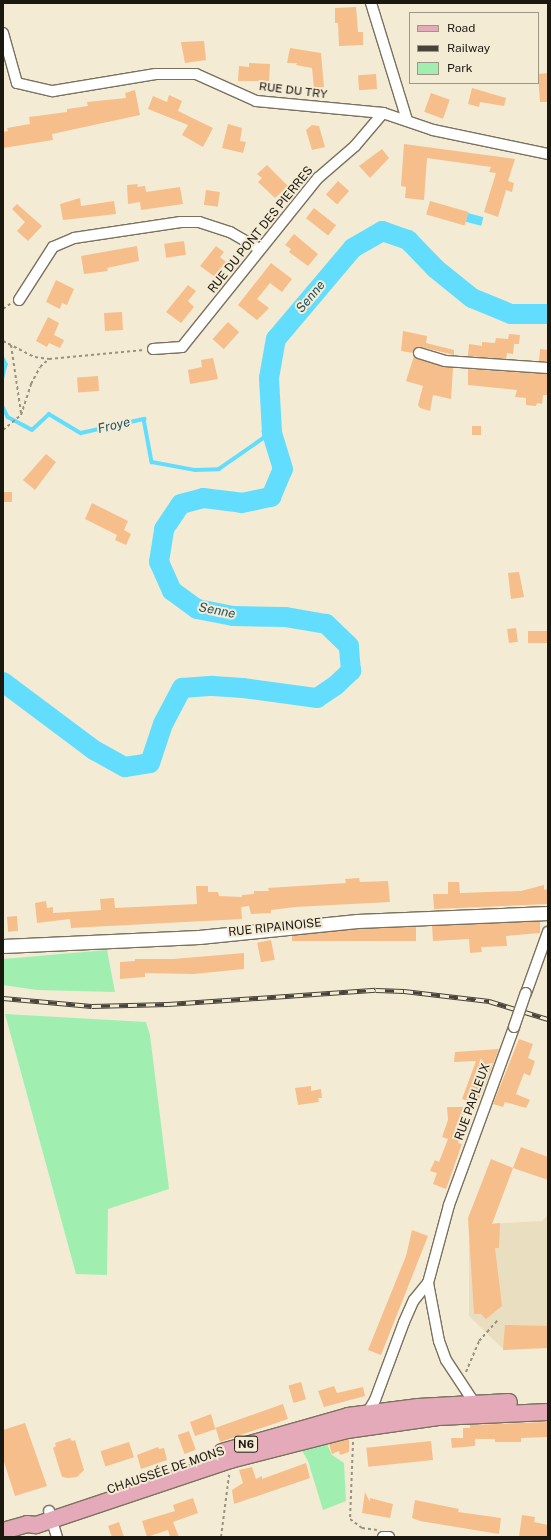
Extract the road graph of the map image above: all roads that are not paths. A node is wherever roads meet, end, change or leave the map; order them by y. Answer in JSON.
{"nodes":[{"id":1,"x":371,"y":3,"type":"edge"},
{"id":2,"x":3,"y":33,"type":"edge"},
{"id":3,"x":383,"y":113,"type":"junction"},
{"id":4,"x":407,"y":120,"type":"junction"},
{"id":5,"x":548,"y":154,"type":"edge"},
{"id":6,"x":259,"y":249,"type":"junction"},
{"id":7,"x":19,"y":300,"type":"dead end"},
{"id":8,"x":153,"y":349,"type":"road end"},
{"id":9,"x":419,"y":353,"type":"dead end"},
{"id":10,"x":548,"y":368,"type":"edge"},
{"id":11,"x":548,"y":913,"type":"edge"},
{"id":12,"x":548,"y":932,"type":"edge"},
{"id":13,"x":3,"y":946,"type":"edge"},
{"id":14,"x":428,"y":1283,"type":"junction"},
{"id":15,"x":548,"y":1402,"type":"edge"},
{"id":16,"x":478,"y":1408,"type":"junction"},
{"id":17,"x":369,"y":1412,"type":"junction"},
{"id":18,"x":548,"y":1412,"type":"edge"},
{"id":19,"x":350,"y":1429,"type":"junction"},
{"id":20,"x":50,"y":1516,"type":"junction"},
{"id":21,"x":3,"y":1531,"type":"edge"},
{"id":22,"x":380,"y":1533,"type":"edge"},
{"id":23,"x":57,"y":1537,"type":"edge"},
{"id":24,"x":389,"y":1537,"type":"edge"}],
"edges":[{"from":1,"to":4,"type":"street"},
{"from":2,"to":3,"type":"street","name":"RUE DU TRY"},
{"from":3,"to":4,"type":"street","name":"RUE DU TRY"},
{"from":3,"to":6,"type":"street","name":"RUE DU PONT DES PIERRES"},
{"from":4,"to":5,"type":"street","name":"RUE DU TRY"},
{"from":6,"to":7,"type":"street"},
{"from":6,"to":8,"type":"street","name":"RUE DU PONT DES PIERRES"},
{"from":9,"to":10,"type":"street"},
{"from":11,"to":13,"type":"street","name":"RUE RIPAINOISE"},
{"from":12,"to":14,"type":"street","name":"RUE PAPLEUX","bridge":true},
{"from":14,"to":16,"type":"street","name":"RUE PAPLEUX"},
{"from":14,"to":17,"type":"street","name":"RUE PAPLEUX"},
{"from":15,"to":16,"type":"main road","name":"CHAUSSÉE DE MONS","number":"N6"},
{"from":16,"to":17,"type":"main road","name":"CHAUSSÉE DE MONS","number":"N6"},
{"from":16,"to":18,"type":"main road","name":"CHAUSSÉE DE MONS","number":"N6"},
{"from":16,"to":19,"type":"main road","name":"CHAUSSÉE DE MONS","number":"N6"},
{"from":17,"to":19,"type":"street","name":"RUE PAPLEUX"},
{"from":17,"to":20,"type":"main road","name":"CHAUSSÉE DE MONS","number":"N6"},
{"from":19,"to":20,"type":"main road","name":"CHAUSSÉE DE MONS","number":"N6"},
{"from":20,"to":21,"type":"main road","name":"CHAUSSÉE DE MONS","number":"N6"},
{"from":20,"to":23,"type":"street"},
{"from":22,"to":24,"type":"street"}]}
